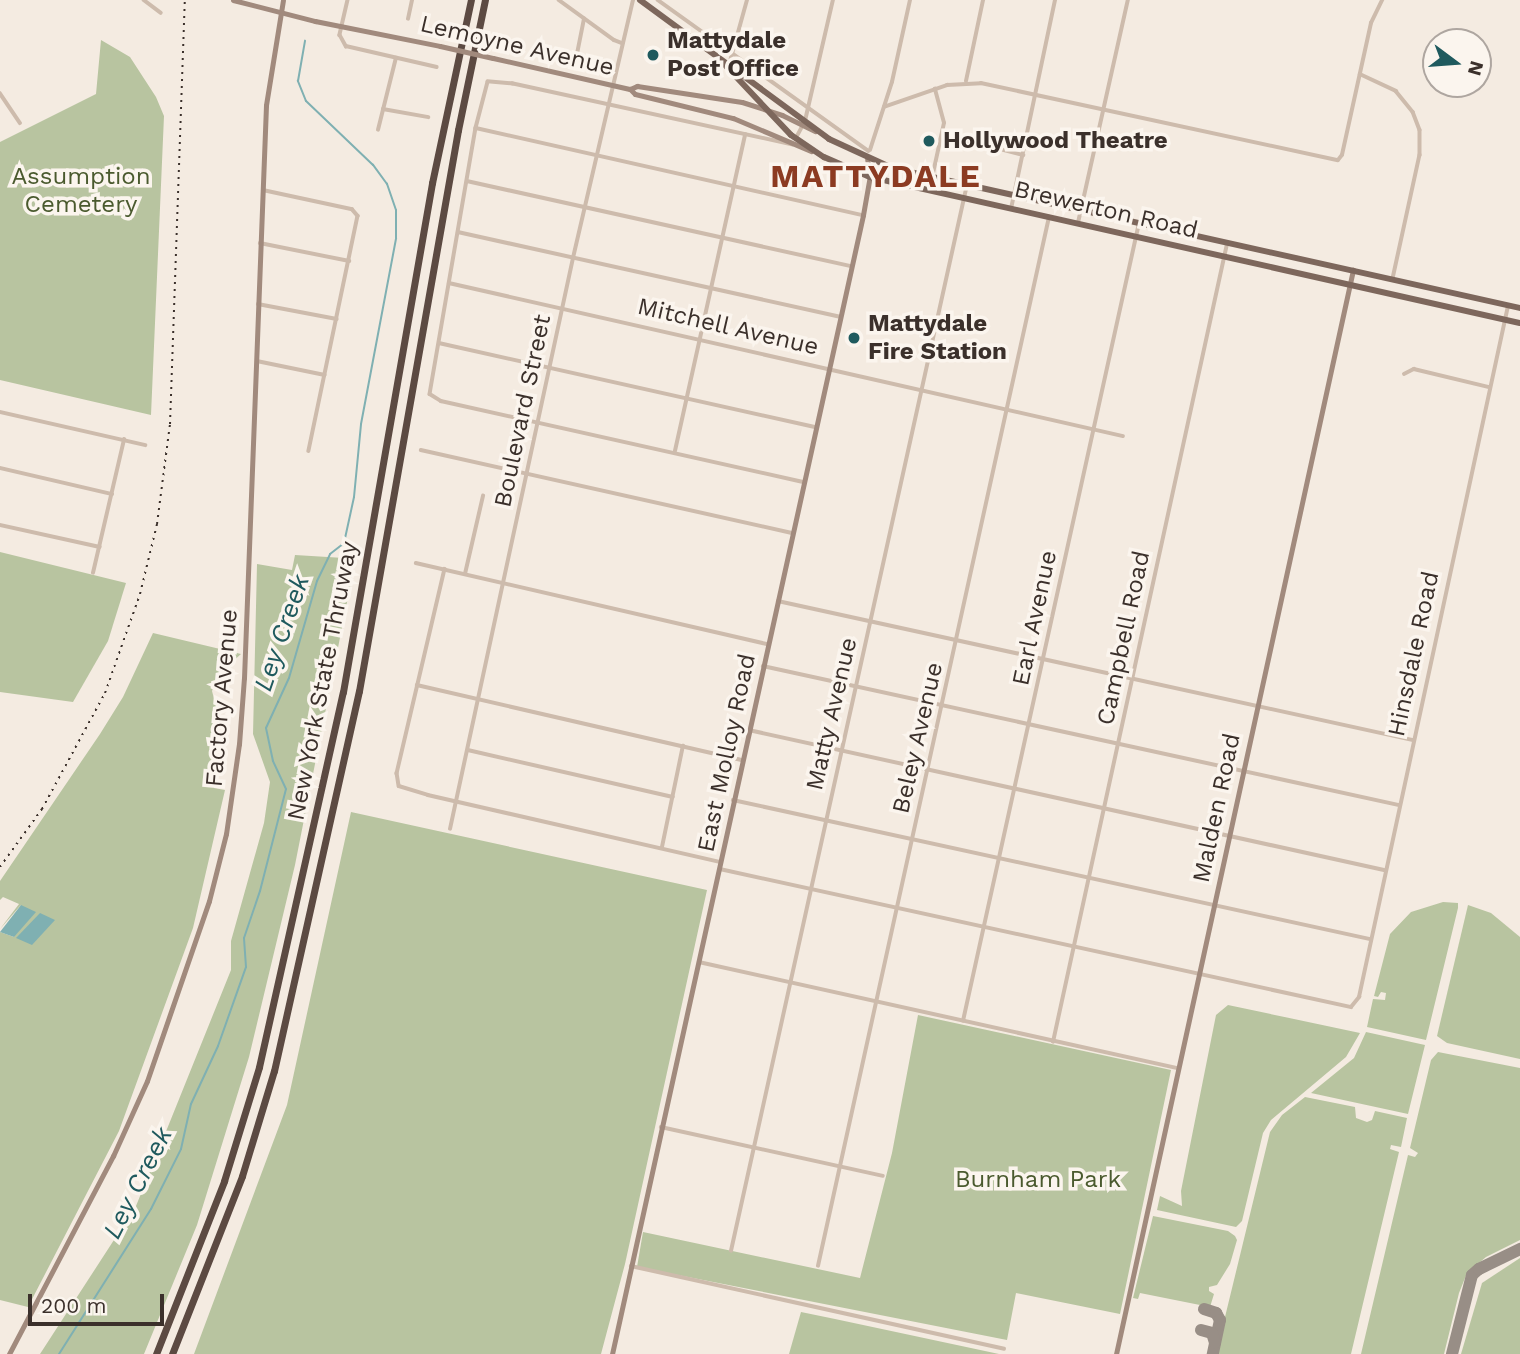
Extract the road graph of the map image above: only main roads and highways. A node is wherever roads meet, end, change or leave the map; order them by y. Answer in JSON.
{"nodes":[{"id":1,"x":471,"y":0,"type":"edge"},
{"id":2,"x":485,"y":0,"type":"edge"},
{"id":3,"x":640,"y":0,"type":"edge"},
{"id":4,"x":725,"y":63,"type":"junction"},
{"id":5,"x":1520,"y":308,"type":"edge"},
{"id":6,"x":1520,"y":323,"type":"edge"},
{"id":7,"x":156,"y":1354,"type":"edge"},
{"id":8,"x":172,"y":1354,"type":"edge"}],
"edges":[{"from":1,"to":7,"type":"highway","name":"New York State Thruway"},
{"from":2,"to":8,"type":"highway","name":"New York State Thruway"},
{"from":3,"to":4,"type":"main road","name":"Brewerton Road"},
{"from":4,"to":5,"type":"main road","name":"Brewerton Road"},
{"from":4,"to":6,"type":"main road","name":"Brewerton Road"}]}
